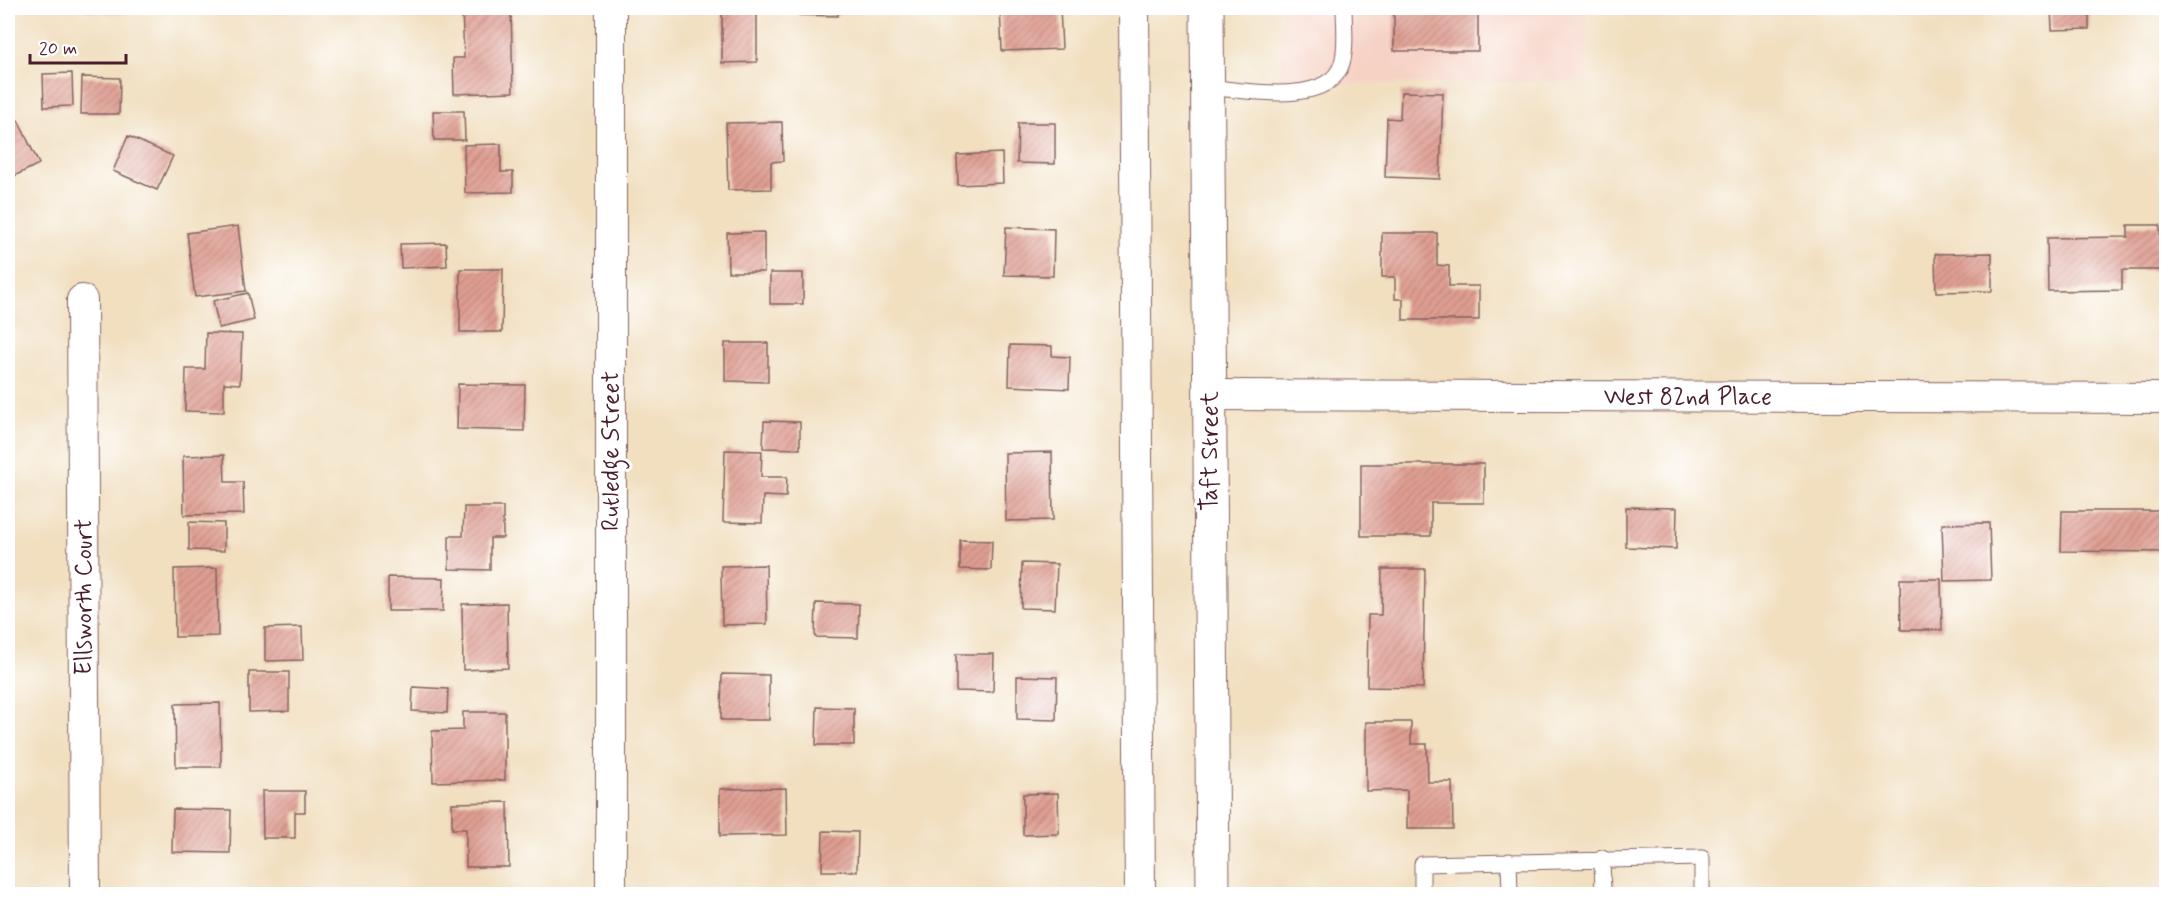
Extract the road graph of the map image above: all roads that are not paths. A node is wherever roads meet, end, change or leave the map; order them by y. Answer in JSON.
{"nodes":[{"id":1,"x":611,"y":8,"type":"edge"},
{"id":2,"x":1134,"y":8,"type":"edge"},
{"id":3,"x":1207,"y":8,"type":"edge"},
{"id":4,"x":1344,"y":8,"type":"edge"},
{"id":5,"x":1207,"y":87,"type":"junction"},
{"id":6,"x":82,"y":300,"type":"dead end"},
{"id":7,"x":1209,"y":395,"type":"junction"},
{"id":8,"x":2166,"y":398,"type":"edge"},
{"id":9,"x":1602,"y":858,"type":"junction"},
{"id":10,"x":1509,"y":861,"type":"junction"},
{"id":11,"x":85,"y":894,"type":"edge"},
{"id":12,"x":611,"y":894,"type":"edge"},
{"id":13,"x":1140,"y":894,"type":"edge"},
{"id":14,"x":1213,"y":894,"type":"edge"},
{"id":15,"x":1422,"y":894,"type":"edge"},
{"id":16,"x":1510,"y":894,"type":"edge"},
{"id":17,"x":1602,"y":894,"type":"edge"},
{"id":18,"x":1702,"y":894,"type":"edge"}],
"edges":[{"from":1,"to":12,"type":"street","name":"Rutledge Street"},
{"from":2,"to":13,"type":"street"},
{"from":3,"to":5,"type":"main road","name":"Taft Street"},
{"from":4,"to":5,"type":"lane"},
{"from":5,"to":7,"type":"main road","name":"Taft Street"},
{"from":6,"to":11,"type":"street","name":"Ellsworth Court"},
{"from":7,"to":8,"type":"street","name":"West 82nd Place"},
{"from":7,"to":14,"type":"main road","name":"Taft Street"},
{"from":9,"to":10,"type":"lane"},
{"from":9,"to":17,"type":"lane"},
{"from":9,"to":18,"type":"lane"},
{"from":10,"to":15,"type":"lane"},
{"from":10,"to":16,"type":"lane"}]}
